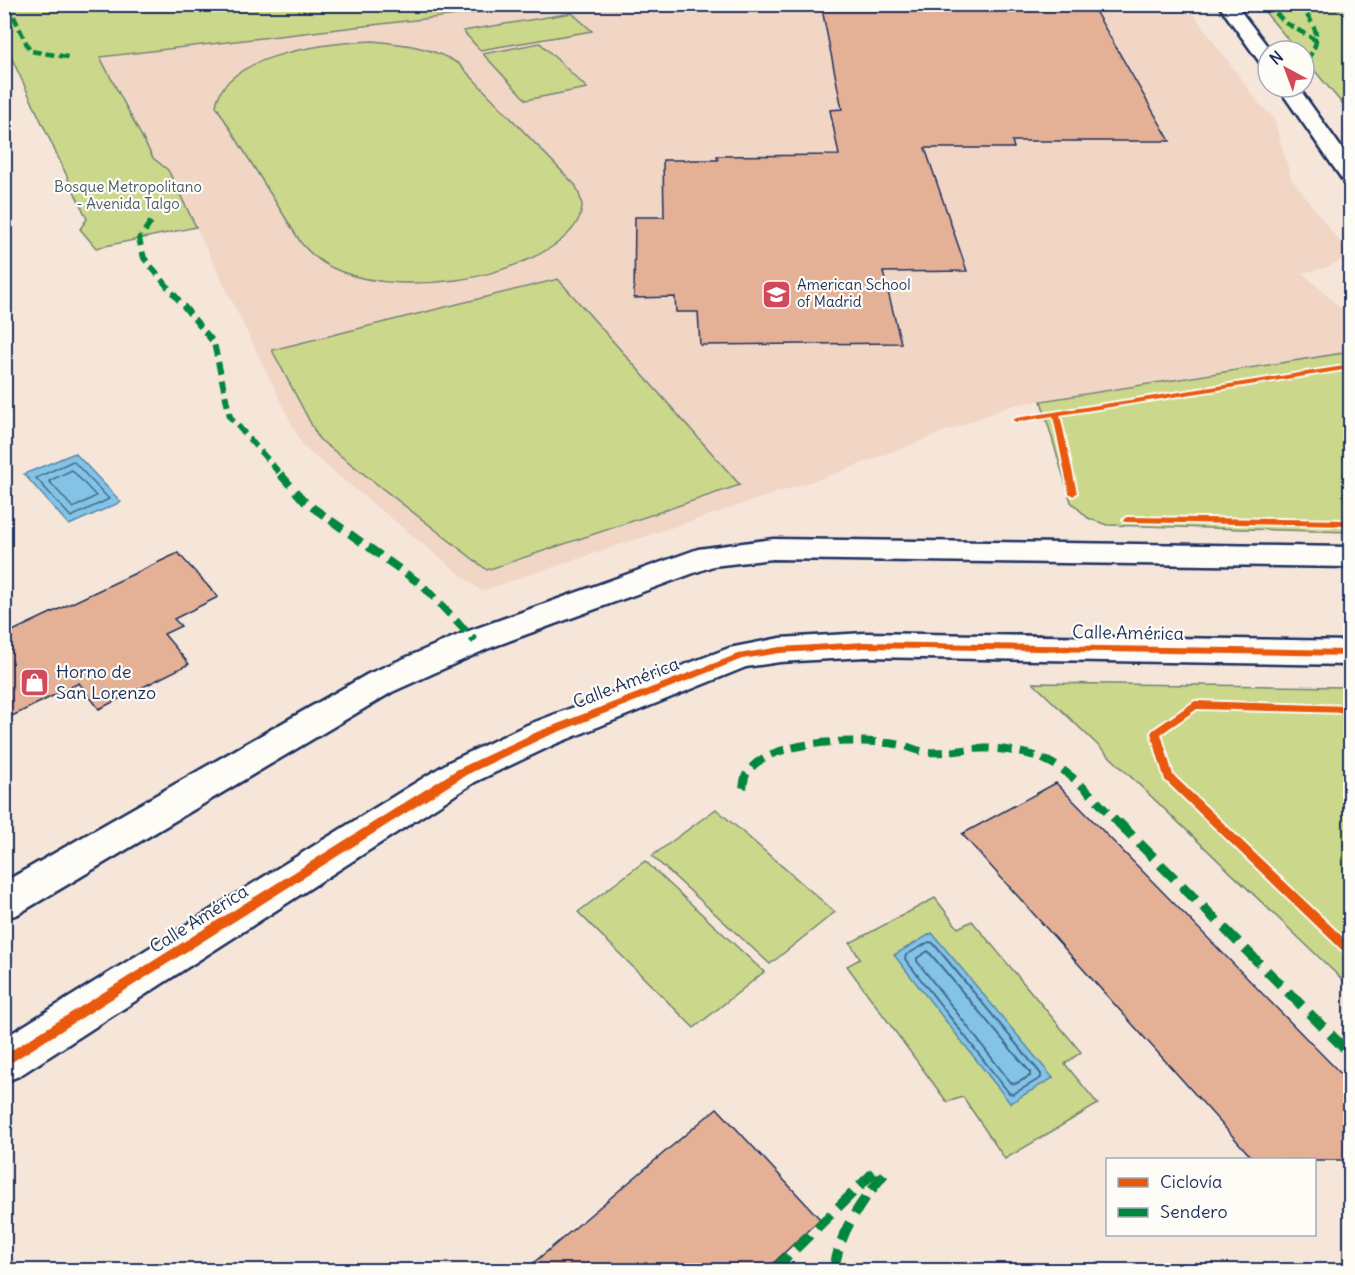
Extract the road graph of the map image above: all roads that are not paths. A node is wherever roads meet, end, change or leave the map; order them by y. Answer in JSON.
{"nodes":[{"id":1,"x":1226,"y":4,"type":"edge"},
{"id":2,"x":1256,"y":44,"type":"edge"},
{"id":3,"x":1297,"y":99,"type":"edge"},
{"id":4,"x":1350,"y":174,"type":"edge"},
{"id":5,"x":1350,"y":557,"type":"edge"},
{"id":6,"x":1350,"y":653,"type":"edge"},
{"id":7,"x":4,"y":902,"type":"edge"},
{"id":8,"x":4,"y":1062,"type":"edge"}],
"edges":[{"from":1,"to":2,"type":"street"},
{"from":3,"to":4,"type":"street"},
{"from":5,"to":7,"type":"street"},
{"from":6,"to":8,"type":"street","name":"Calle América"}]}
